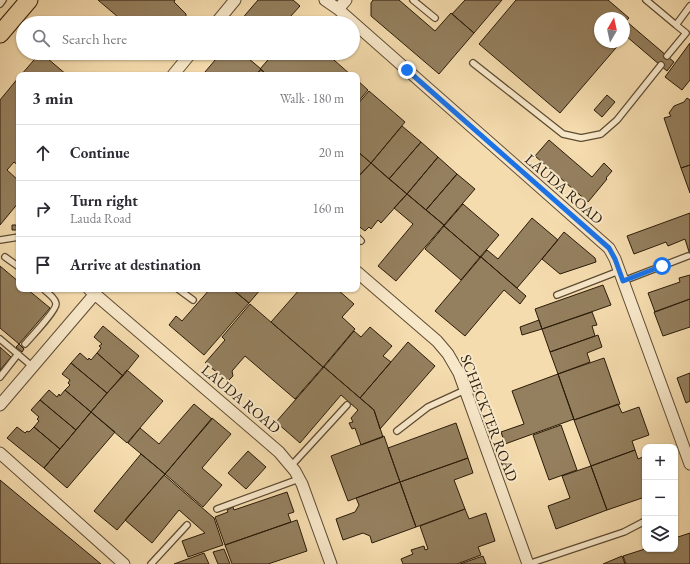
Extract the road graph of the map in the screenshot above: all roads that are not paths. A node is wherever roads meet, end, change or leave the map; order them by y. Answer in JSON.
{"nodes":[{"id":1,"x":4,"y":0,"type":"edge"},
{"id":2,"x":29,"y":0,"type":"edge"},
{"id":3,"x":235,"y":0,"type":"edge"},
{"id":4,"x":326,"y":0,"type":"edge"},
{"id":5,"x":346,"y":0,"type":"edge"},
{"id":6,"x":413,"y":0,"type":"edge"},
{"id":7,"x":646,"y":0,"type":"edge"},
{"id":8,"x":0,"y":4,"type":"edge"},
{"id":9,"x":690,"y":6,"type":"edge"},
{"id":10,"x":338,"y":9,"type":"junction"},
{"id":11,"x":222,"y":16,"type":"edge"},
{"id":12,"x":346,"y":16,"type":"edge"},
{"id":13,"x":435,"y":18,"type":"dead end"},
{"id":14,"x":676,"y":25,"type":"junction"},
{"id":15,"x":360,"y":28,"type":"edge"},
{"id":16,"x":0,"y":34,"type":"edge"},
{"id":17,"x":667,"y":56,"type":"dead end"},
{"id":18,"x":185,"y":60,"type":"edge"},
{"id":19,"x":473,"y":63,"type":"dead end"},
{"id":20,"x":660,"y":64,"type":"dead end"},
{"id":21,"x":175,"y":72,"type":"edge"},
{"id":22,"x":16,"y":237,"type":"edge"},
{"id":23,"x":0,"y":240,"type":"edge"},
{"id":24,"x":688,"y":256,"type":"dead end"},
{"id":25,"x":5,"y":257,"type":"dead end"},
{"id":26,"x":16,"y":265,"type":"edge"},
{"id":27,"x":619,"y":271,"type":"junction"},
{"id":28,"x":360,"y":275,"type":"edge"},
{"id":29,"x":623,"y":281,"type":"junction"},
{"id":30,"x":47,"y":292,"type":"edge"},
{"id":31,"x":93,"y":292,"type":"edge"},
{"id":32,"x":95,"y":292,"type":"edge"},
{"id":33,"x":182,"y":292,"type":"edge"},
{"id":34,"x":557,"y":295,"type":"dead end"},
{"id":35,"x":193,"y":300,"type":"dead end"},
{"id":36,"x":0,"y":339,"type":"edge"},
{"id":37,"x":24,"y":344,"type":"dead end"},
{"id":38,"x":18,"y":354,"type":"junction"},
{"id":39,"x":33,"y":366,"type":"junction"},
{"id":40,"x":0,"y":377,"type":"edge"},
{"id":41,"x":465,"y":390,"type":"junction"},
{"id":42,"x":0,"y":405,"type":"edge"},
{"id":43,"x":347,"y":405,"type":"dead end"},
{"id":44,"x":397,"y":431,"type":"dead end"},
{"id":45,"x":0,"y":453,"type":"edge"},
{"id":46,"x":690,"y":464,"type":"edge"},
{"id":47,"x":291,"y":466,"type":"junction"},
{"id":48,"x":299,"y":478,"type":"junction"},
{"id":49,"x":217,"y":509,"type":"dead end"},
{"id":50,"x":642,"y":522,"type":"edge"},
{"id":51,"x":187,"y":525,"type":"dead end"},
{"id":52,"x":328,"y":563,"type":"edge"},
{"id":53,"x":124,"y":564,"type":"edge"},
{"id":54,"x":151,"y":564,"type":"edge"},
{"id":55,"x":528,"y":564,"type":"edge"}],
"edges":[{"from":1,"to":8,"type":"lane"},
{"from":2,"to":16,"type":"main road"},
{"from":3,"to":11,"type":"street"},
{"from":4,"to":10,"type":"street","name":"LAUDA ROAD"},
{"from":5,"to":10,"type":"street"},
{"from":6,"to":13,"type":"lane"},
{"from":7,"to":14,"type":"lane"},
{"from":9,"to":14,"type":"lane"},
{"from":10,"to":12,"type":"street","name":"LAUDA ROAD"},
{"from":14,"to":17,"type":"lane"},
{"from":15,"to":27,"type":"street","name":"LAUDA ROAD"},
{"from":18,"to":21,"type":"street"},
{"from":19,"to":20,"type":"lane"},
{"from":22,"to":23,"type":"lane"},
{"from":24,"to":29,"type":"lane"},
{"from":25,"to":26,"type":"lane"},
{"from":27,"to":29,"type":"street","name":"LAUDA ROAD"},
{"from":27,"to":34,"type":"lane"},
{"from":28,"to":41,"type":"street","name":"SCHECKTER ROAD"},
{"from":29,"to":46,"type":"street","name":"LAUDA ROAD"},
{"from":30,"to":37,"type":"lane"},
{"from":31,"to":39,"type":"street"},
{"from":32,"to":47,"type":"street","name":"LAUDA ROAD"},
{"from":33,"to":35,"type":"lane"},
{"from":36,"to":38,"type":"lane"},
{"from":38,"to":39,"type":"lane"},
{"from":38,"to":40,"type":"lane"},
{"from":39,"to":42,"type":"street"},
{"from":41,"to":44,"type":"lane"},
{"from":41,"to":55,"type":"street","name":"SCHECKTER ROAD"},
{"from":43,"to":47,"type":"lane"},
{"from":45,"to":53,"type":"street"},
{"from":47,"to":48,"type":"street","name":"LAUDA ROAD"},
{"from":48,"to":49,"type":"lane"},
{"from":48,"to":52,"type":"street","name":"LAUDA ROAD"},
{"from":50,"to":55,"type":"lane"},
{"from":51,"to":54,"type":"lane"}]}
